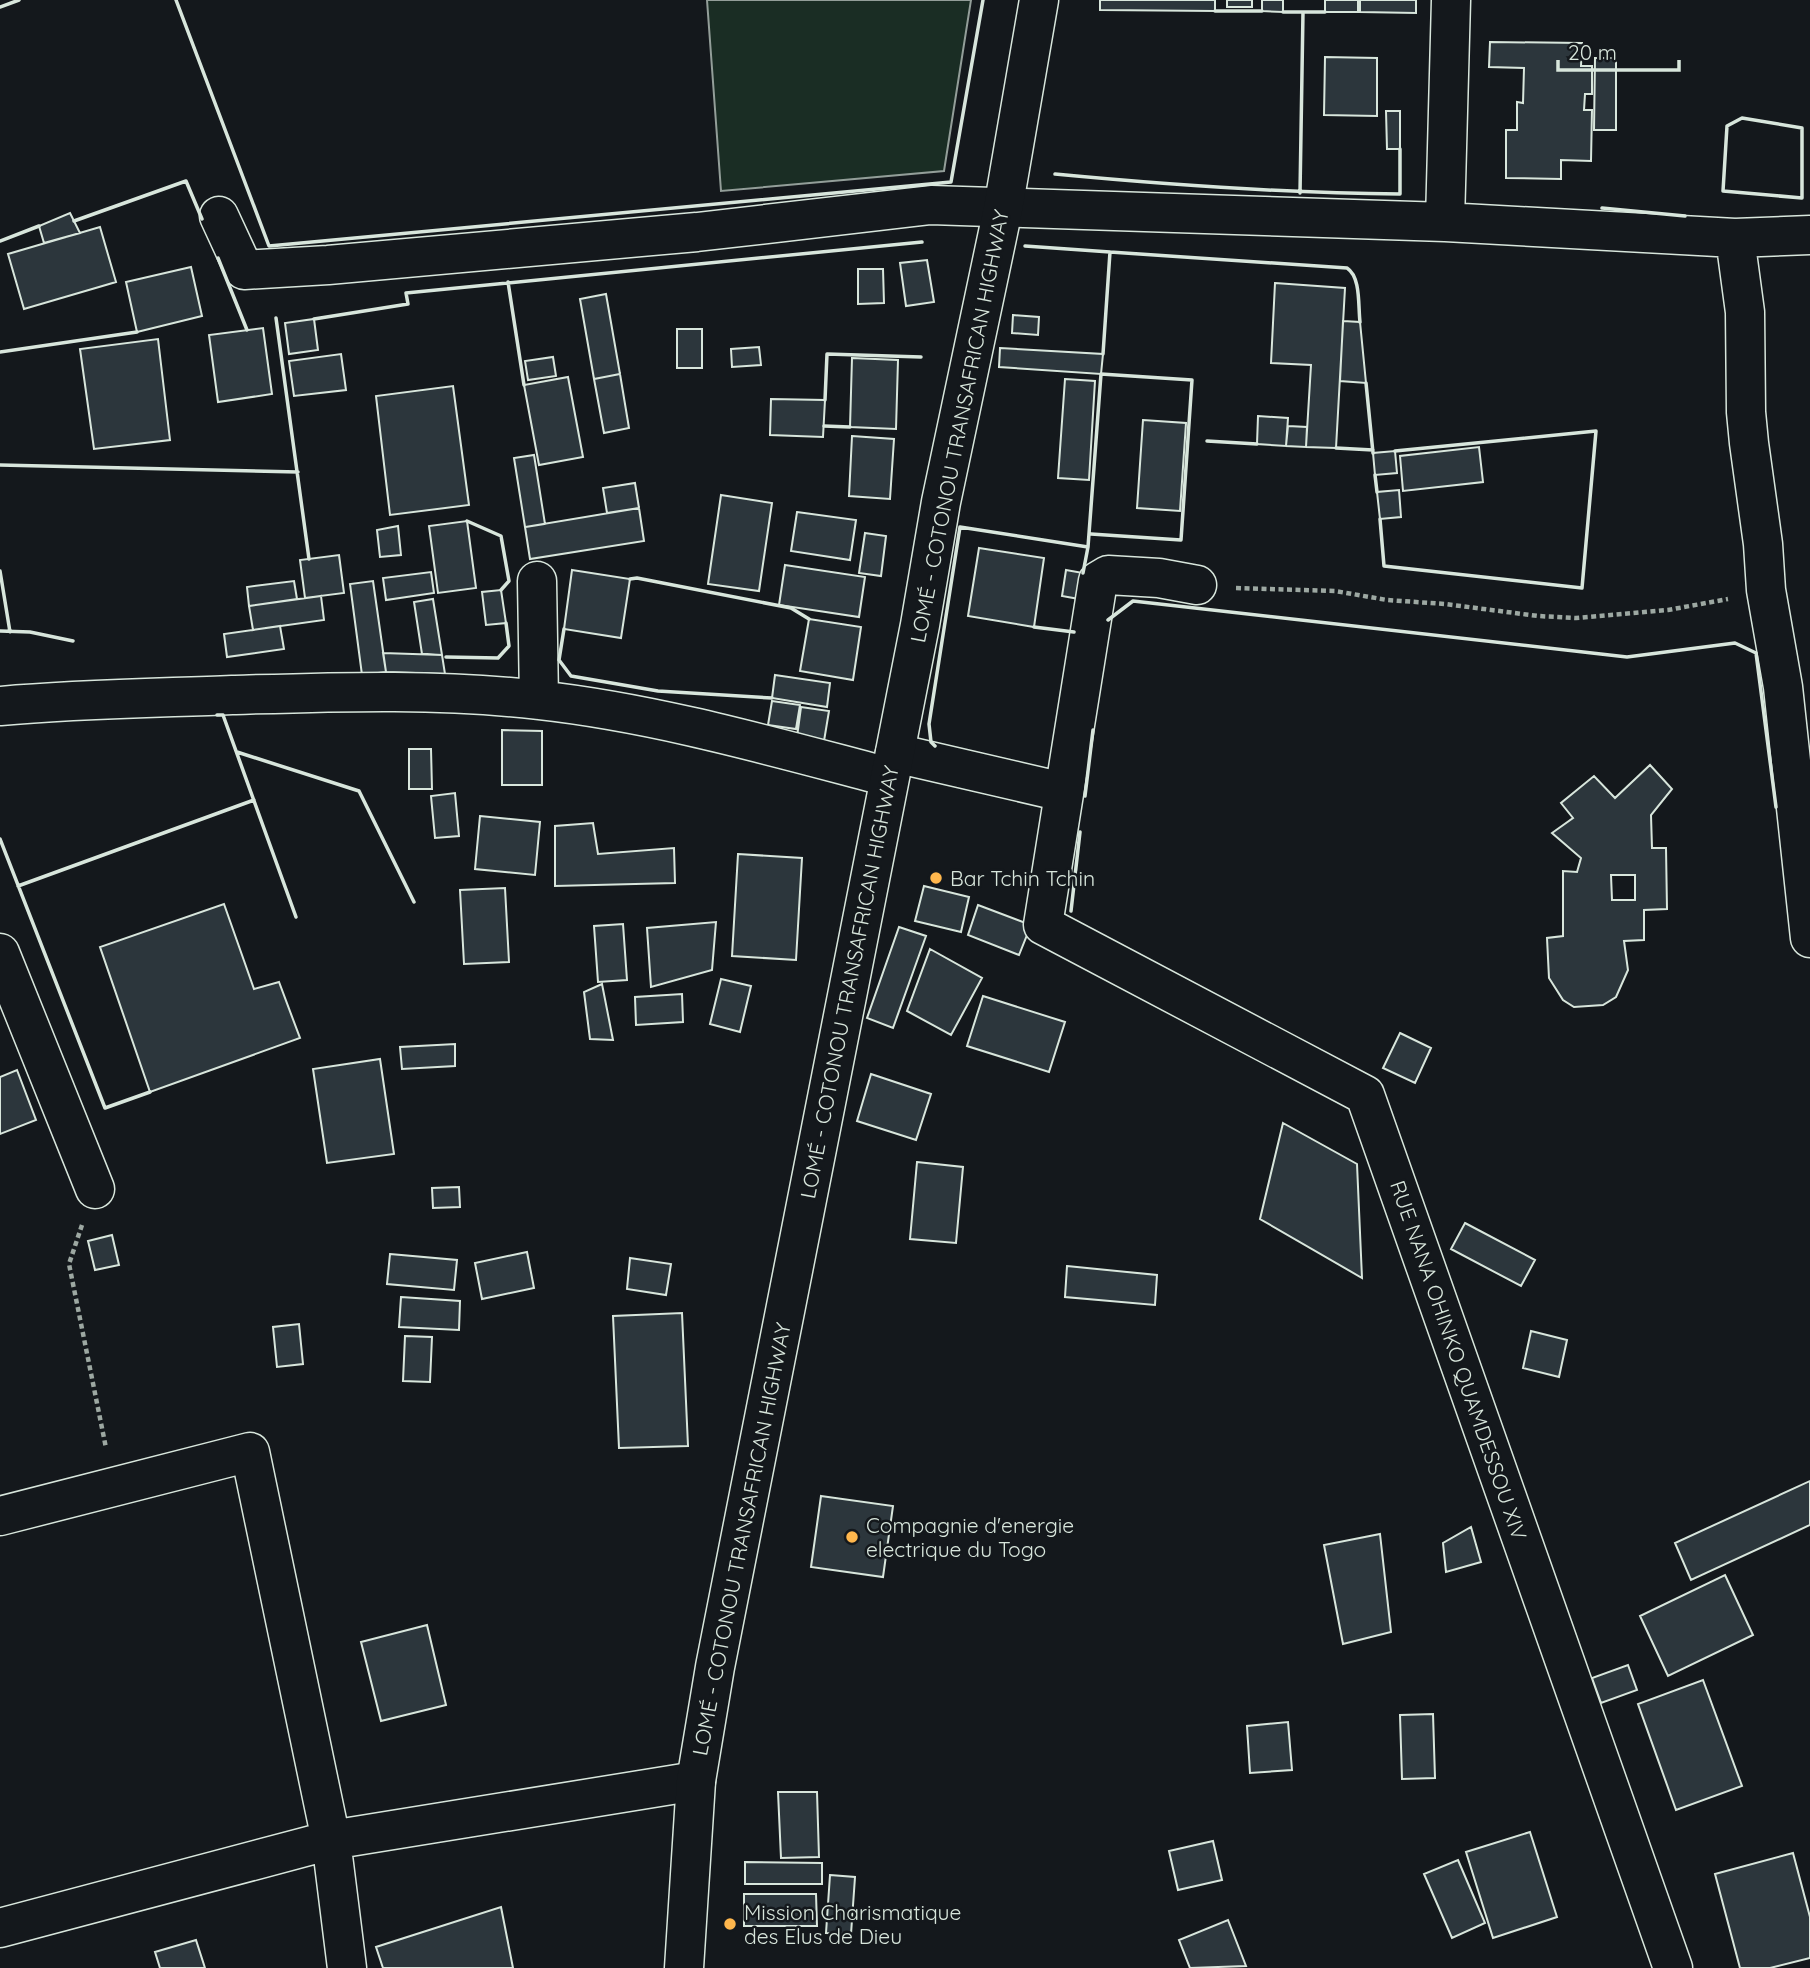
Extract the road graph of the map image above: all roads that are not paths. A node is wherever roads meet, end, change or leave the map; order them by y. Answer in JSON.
{"nodes":[{"id":1,"x":1039,"y":0,"type":"edge"},
{"id":2,"x":1451,"y":0,"type":"edge"},
{"id":3,"x":1003,"y":209,"type":"junction"},
{"id":4,"x":219,"y":216,"type":"dead end"},
{"id":5,"x":1446,"y":222,"type":"junction"},
{"id":6,"x":1810,"y":235,"type":"edge"},
{"id":7,"x":1735,"y":238,"type":"junction"},
{"id":8,"x":537,"y":581,"type":"dead end"},
{"id":9,"x":1197,"y":585,"type":"road end"},
{"id":10,"x":539,"y":700,"type":"junction"},
{"id":11,"x":0,"y":706,"type":"edge"},
{"id":12,"x":892,"y":765,"type":"junction"},
{"id":13,"x":1063,"y":792,"type":"junction"},
{"id":14,"x":1810,"y":938,"type":"edge"},
{"id":15,"x":0,"y":953,"type":"edge"},
{"id":16,"x":94,"y":1189,"type":"road end"},
{"id":17,"x":0,"y":1516,"type":"edge"},
{"id":18,"x":696,"y":1781,"type":"junction"},
{"id":19,"x":331,"y":1840,"type":"junction"},
{"id":20,"x":0,"y":1928,"type":"edge"},
{"id":21,"x":347,"y":1968,"type":"edge"},
{"id":22,"x":684,"y":1968,"type":"edge"},
{"id":23,"x":1673,"y":1968,"type":"edge"}],
"edges":[{"from":1,"to":3,"type":"main road","name":"LOMÉ - COTONOU TRANSAFRICAN HIGHWAY"},
{"from":2,"to":5,"type":"main road"},
{"from":3,"to":4,"type":"main road"},
{"from":3,"to":5,"type":"main road"},
{"from":3,"to":12,"type":"main road","name":"LOMÉ - COTONOU TRANSAFRICAN HIGHWAY"},
{"from":5,"to":7,"type":"main road"},
{"from":6,"to":7,"type":"main road"},
{"from":7,"to":14,"type":"main road"},
{"from":8,"to":10,"type":"main road"},
{"from":9,"to":13,"type":"main road"},
{"from":10,"to":11,"type":"main road"},
{"from":10,"to":12,"type":"main road"},
{"from":12,"to":13,"type":"main road"},
{"from":12,"to":18,"type":"main road","name":"LOMÉ - COTONOU TRANSAFRICAN HIGHWAY"},
{"from":13,"to":23,"type":"main road","name":"RUE NANA OHINKO QUAMDESSOU XIV"},
{"from":15,"to":16,"type":"main road"},
{"from":17,"to":19,"type":"main road"},
{"from":18,"to":19,"type":"main road"},
{"from":18,"to":22,"type":"main road","name":"LOMÉ - COTONOU TRANSAFRICAN HIGHWAY"},
{"from":19,"to":20,"type":"main road"},
{"from":19,"to":21,"type":"main road"}]}
